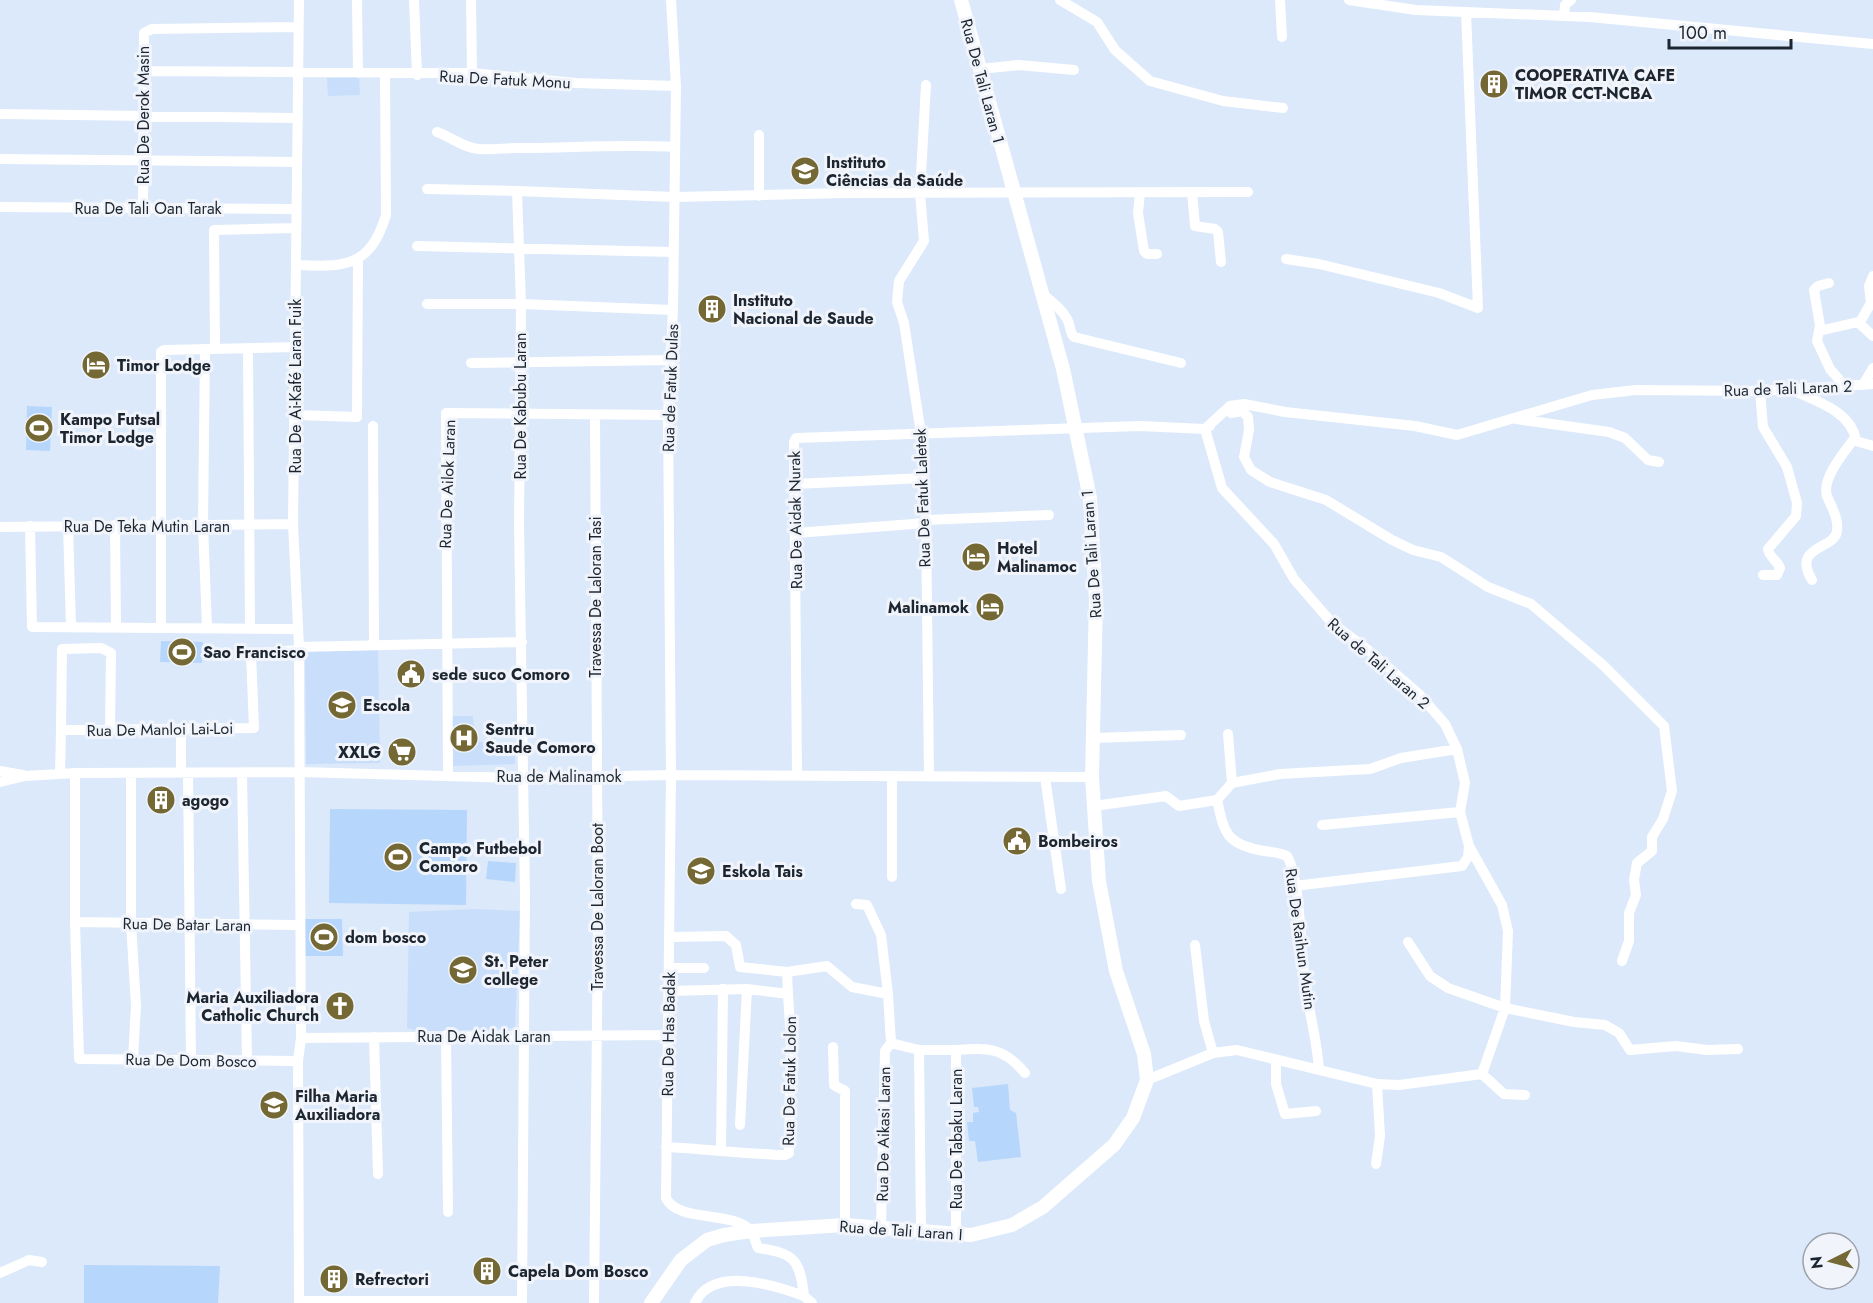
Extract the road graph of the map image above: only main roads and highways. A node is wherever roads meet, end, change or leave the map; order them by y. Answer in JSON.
{"nodes":[{"id":1,"x":961,"y":0,"type":"edge"},
{"id":2,"x":1147,"y":1080,"type":"joint"},
{"id":3,"x":651,"y":1303,"type":"edge"}],
"edges":[{"from":1,"to":2,"type":"main road","name":"Rua De Tali Laran 1"},
{"from":2,"to":3,"type":"main road","name":"Rua de Tali Laran I"}]}
